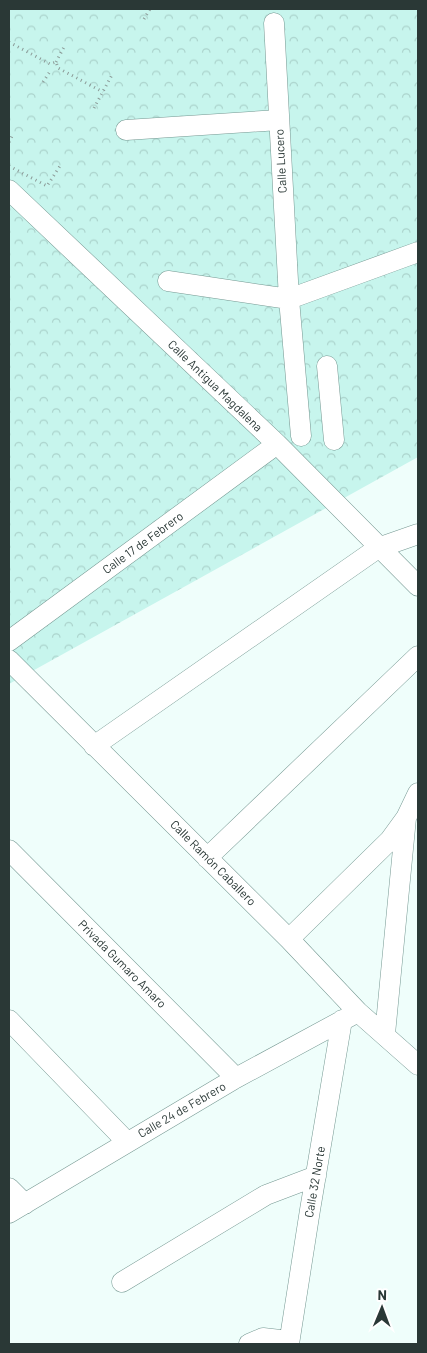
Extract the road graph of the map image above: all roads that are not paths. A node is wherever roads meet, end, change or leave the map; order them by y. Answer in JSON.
{"nodes":[{"id":1,"x":274,"y":23,"type":"dead end"},
{"id":2,"x":279,"y":120,"type":"junction"},
{"id":3,"x":126,"y":130,"type":"dead end"},
{"id":4,"x":9,"y":190,"type":"edge"},
{"id":5,"x":418,"y":252,"type":"edge"},
{"id":6,"x":168,"y":281,"type":"dead end"},
{"id":7,"x":289,"y":299,"type":"junction"},
{"id":8,"x":327,"y":366,"type":"dead end"},
{"id":9,"x":331,"y":411,"type":"junction"},
{"id":10,"x":299,"y":414,"type":"junction"},
{"id":11,"x":301,"y":436,"type":"dead end"},
{"id":12,"x":334,"y":440,"type":"dead end"},
{"id":13,"x":277,"y":444,"type":"junction"},
{"id":14,"x":418,"y":534,"type":"edge"},
{"id":15,"x":378,"y":548,"type":"junction"},
{"id":16,"x":418,"y":586,"type":"edge"},
{"id":17,"x":9,"y":641,"type":"edge"},
{"id":18,"x":418,"y":656,"type":"edge"},
{"id":19,"x":9,"y":660,"type":"edge"},
{"id":20,"x":94,"y":746,"type":"junction"},
{"id":21,"x":418,"y":793,"type":"edge"},
{"id":22,"x":406,"y":818,"type":"junction"},
{"id":23,"x":9,"y":850,"type":"edge"},
{"id":24,"x":207,"y":858,"type":"junction"},
{"id":25,"x":289,"y":939,"type":"junction"},
{"id":26,"x":350,"y":1016,"type":"junction"},
{"id":27,"x":9,"y":1020,"type":"edge"},
{"id":28,"x":385,"y":1034,"type":"junction"},
{"id":29,"x":418,"y":1065,"type":"edge"},
{"id":30,"x":236,"y":1078,"type":"junction"},
{"id":31,"x":127,"y":1142,"type":"junction"},
{"id":32,"x":316,"y":1176,"type":"junction"},
{"id":33,"x":9,"y":1188,"type":"edge"},
{"id":34,"x":17,"y":1208,"type":"edge"},
{"id":35,"x":122,"y":1282,"type":"dead end"},
{"id":36,"x":289,"y":1343,"type":"edge"},
{"id":37,"x":249,"y":1344,"type":"edge"}],
"edges":[{"from":1,"to":2,"type":"street","name":"Calle Lucero"},
{"from":2,"to":3,"type":"street"},
{"from":2,"to":7,"type":"street","name":"Calle Lucero"},
{"from":4,"to":13,"type":"street","name":"Calle Antigua Magdalena"},
{"from":5,"to":7,"type":"street"},
{"from":6,"to":7,"type":"street"},
{"from":7,"to":10,"type":"street","name":"Calle Lucero"},
{"from":8,"to":9,"type":"street"},
{"from":9,"to":10,"type":"street"},
{"from":9,"to":12,"type":"street"},
{"from":10,"to":11,"type":"street","name":"Calle Lucero"},
{"from":13,"to":15,"type":"street","name":"Calle Antigua Magdalena"},
{"from":13,"to":17,"type":"street","name":"Calle 17 de Febrero"},
{"from":14,"to":15,"type":"street"},
{"from":15,"to":16,"type":"street","name":"Calle Antigua Magdalena"},
{"from":15,"to":20,"type":"street"},
{"from":18,"to":24,"type":"street"},
{"from":19,"to":20,"type":"street","name":"Calle Ramón Caballero"},
{"from":20,"to":24,"type":"street","name":"Calle Ramón Caballero"},
{"from":21,"to":22,"type":"street"},
{"from":22,"to":25,"type":"street"},
{"from":22,"to":28,"type":"street"},
{"from":23,"to":30,"type":"street","name":"Privada Gumaro Amaro"},
{"from":24,"to":25,"type":"street","name":"Calle Ramón Caballero"},
{"from":25,"to":26,"type":"street","name":"Calle Ramón Caballero"},
{"from":26,"to":28,"type":"street","name":"Calle Ramón Caballero"},
{"from":26,"to":30,"type":"street","name":"Calle 24 de Febrero"},
{"from":26,"to":32,"type":"street","name":"Calle 32 Norte"},
{"from":27,"to":31,"type":"street"},
{"from":28,"to":29,"type":"street","name":"Calle Ramón Caballero"},
{"from":30,"to":31,"type":"street","name":"Calle 24 de Febrero"},
{"from":31,"to":34,"type":"street","name":"Calle 24 de Febrero"},
{"from":32,"to":35,"type":"street"},
{"from":32,"to":36,"type":"street","name":"Calle 32 Norte"},
{"from":33,"to":34,"type":"street"},
{"from":36,"to":37,"type":"street"}]}
